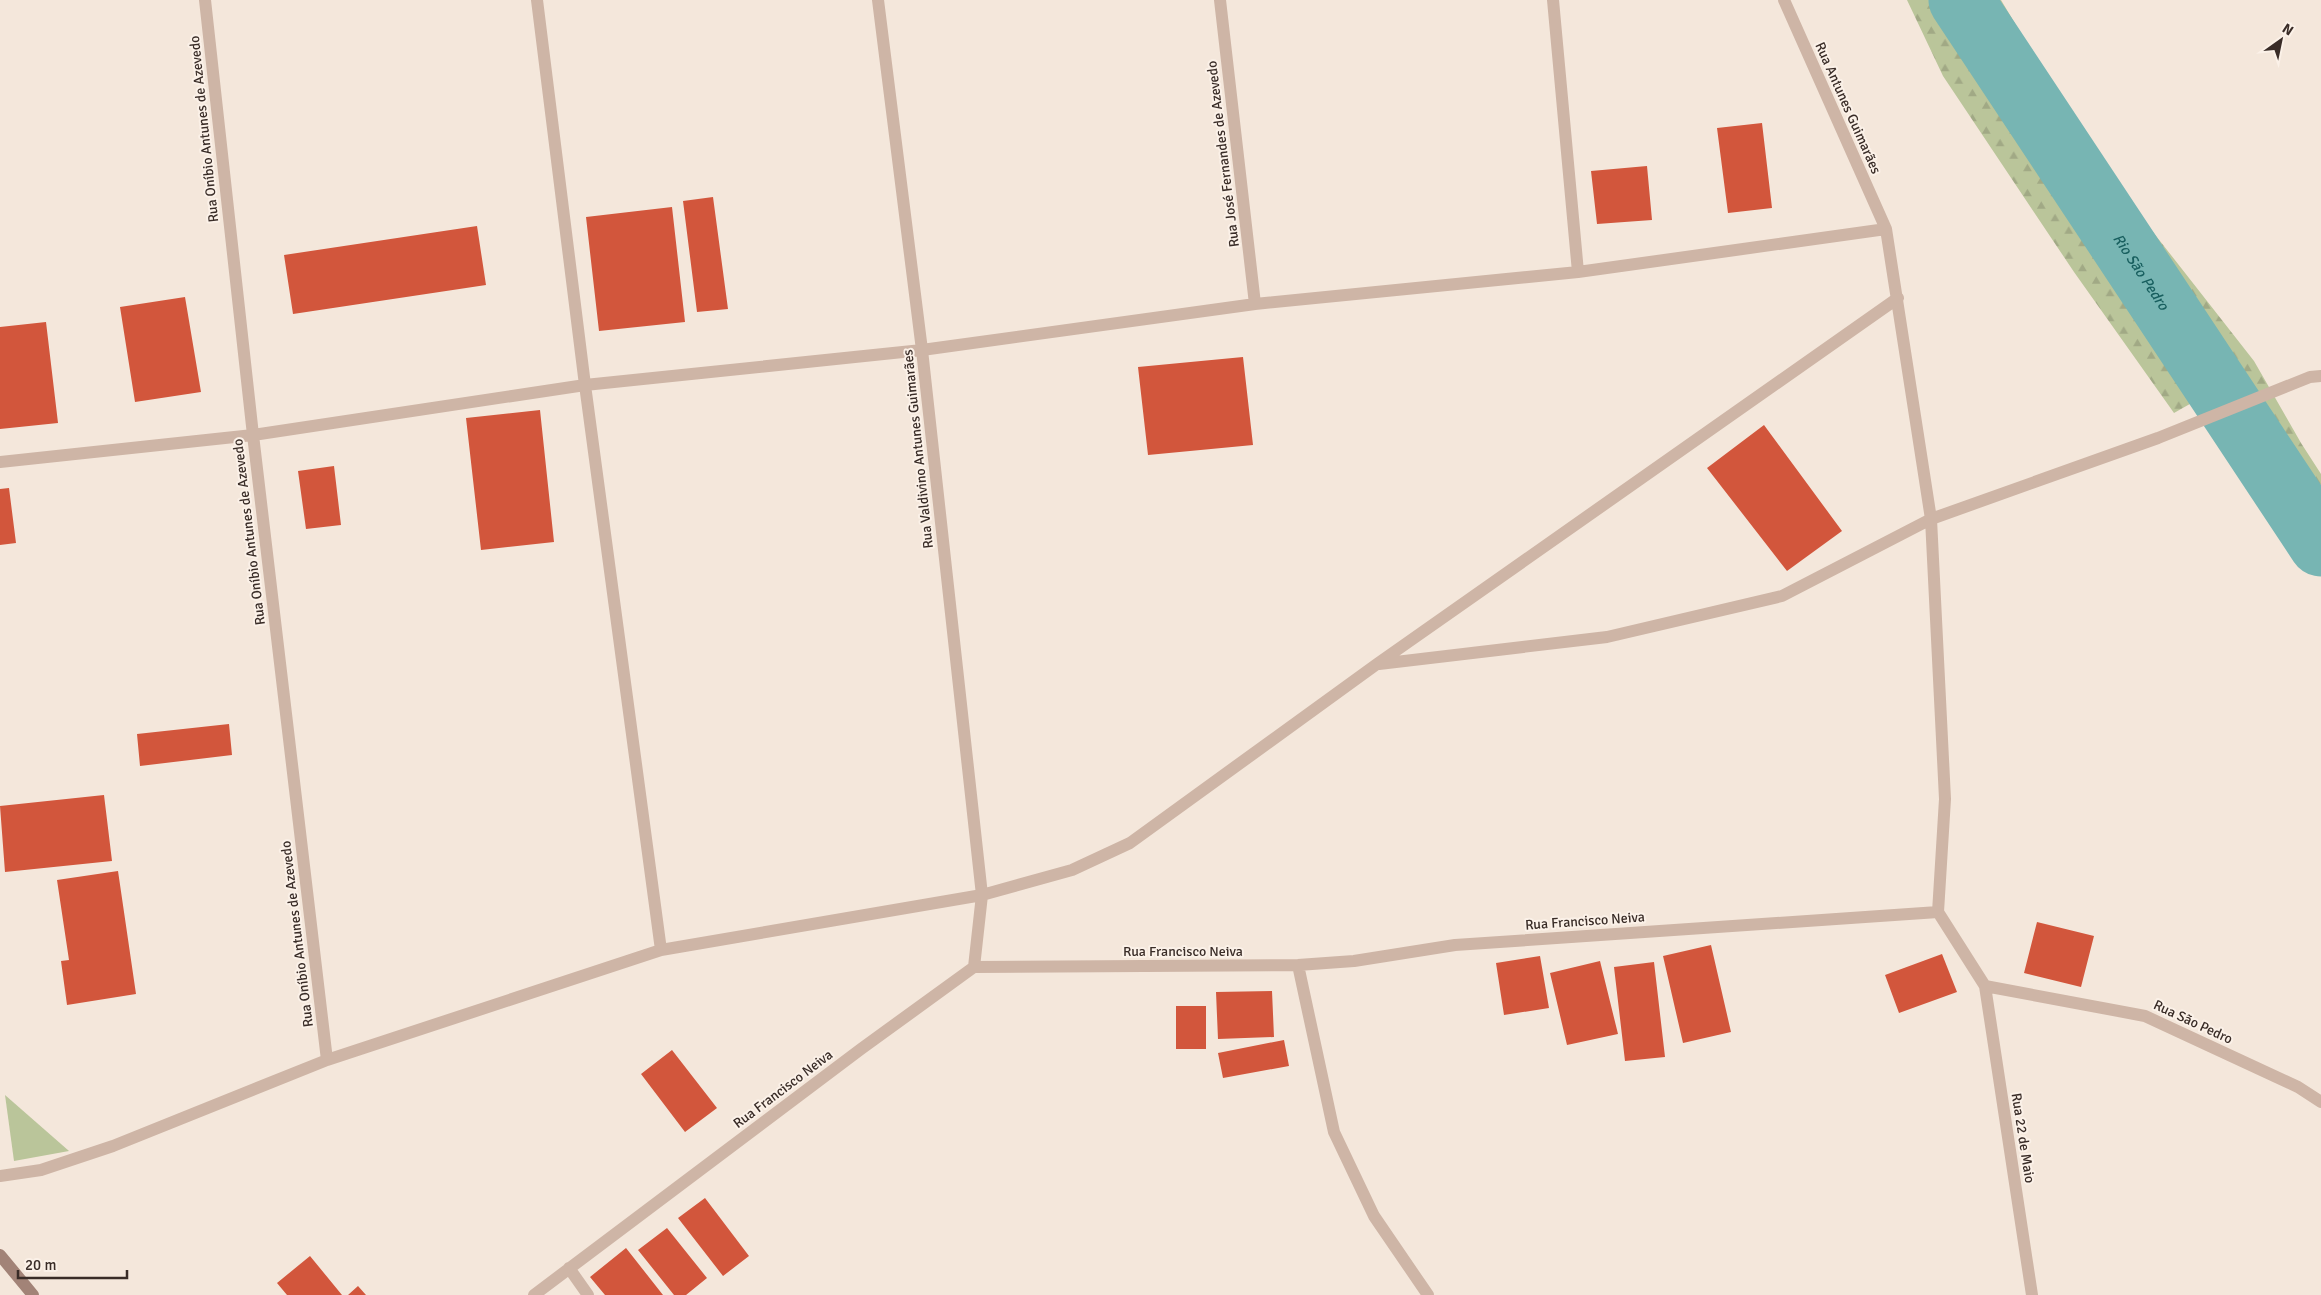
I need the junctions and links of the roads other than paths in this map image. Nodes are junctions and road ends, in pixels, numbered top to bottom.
1 (205, 0) edge
2 (537, 0) edge
3 (878, 0) edge
4 (1220, 0) edge
5 (1553, 0) edge
6 (1784, 0) edge
7 (1886, 229) junction
8 (1578, 272) junction
9 (1898, 298) junction
10 (1255, 304) junction
11 (922, 350) junction
12 (2316, 376) edge
13 (585, 385) junction
14 (253, 435) junction
15 (0, 462) edge
16 (1931, 519) junction
17 (1377, 664) junction
18 (982, 895) junction
19 (1938, 912) junction
20 (661, 950) junction
21 (1298, 965) junction
22 (974, 967) junction
23 (1985, 986) junction
24 (327, 1060) junction
25 (2321, 1102) edge
26 (0, 1176) edge
27 (0, 1255) edge
28 (569, 1268) junction
29 (33, 1295) edge
30 (534, 1295) edge
31 (588, 1295) edge
32 (1428, 1295) edge
33 (2032, 1295) edge

1 - 14 street, Rua Oníbio Antunes de Azevedo
2 - 13 street
3 - 11 street, Rua Valdivino Antunes Guimarães
4 - 10 street, Rua José Fernandes de Azevedo
5 - 8 street
6 - 7 street, Rua Antunes Guimarães
7 - 8 street
7 - 9 street, Rua Antunes Guimarães
8 - 10 street
9 - 16 street, Rua Antunes Guimarães
9 - 17 street
10 - 11 street
11 - 13 street
11 - 18 street, Rua Valdivino Antunes Guimarães
12 - 16 street
13 - 14 street
13 - 20 street
14 - 15 street
14 - 24 street, Rua Oníbio Antunes de Azevedo
16 - 17 street
16 - 19 street, Rua Antunes Guimarães
17 - 18 street
18 - 20 street
18 - 22 street, Rua Valdivino Antunes Guimarães
19 - 21 street, Rua Francisco Neiva
19 - 23 street
20 - 24 street
21 - 22 street, Rua Francisco Neiva
21 - 32 street
22 - 28 street, Rua Francisco Neiva
23 - 25 street, Rua São Pedro
23 - 33 street, Rua 22 de Maio
24 - 26 street
27 - 29 street
28 - 30 street, Rua Francisco Neiva
28 - 31 street

